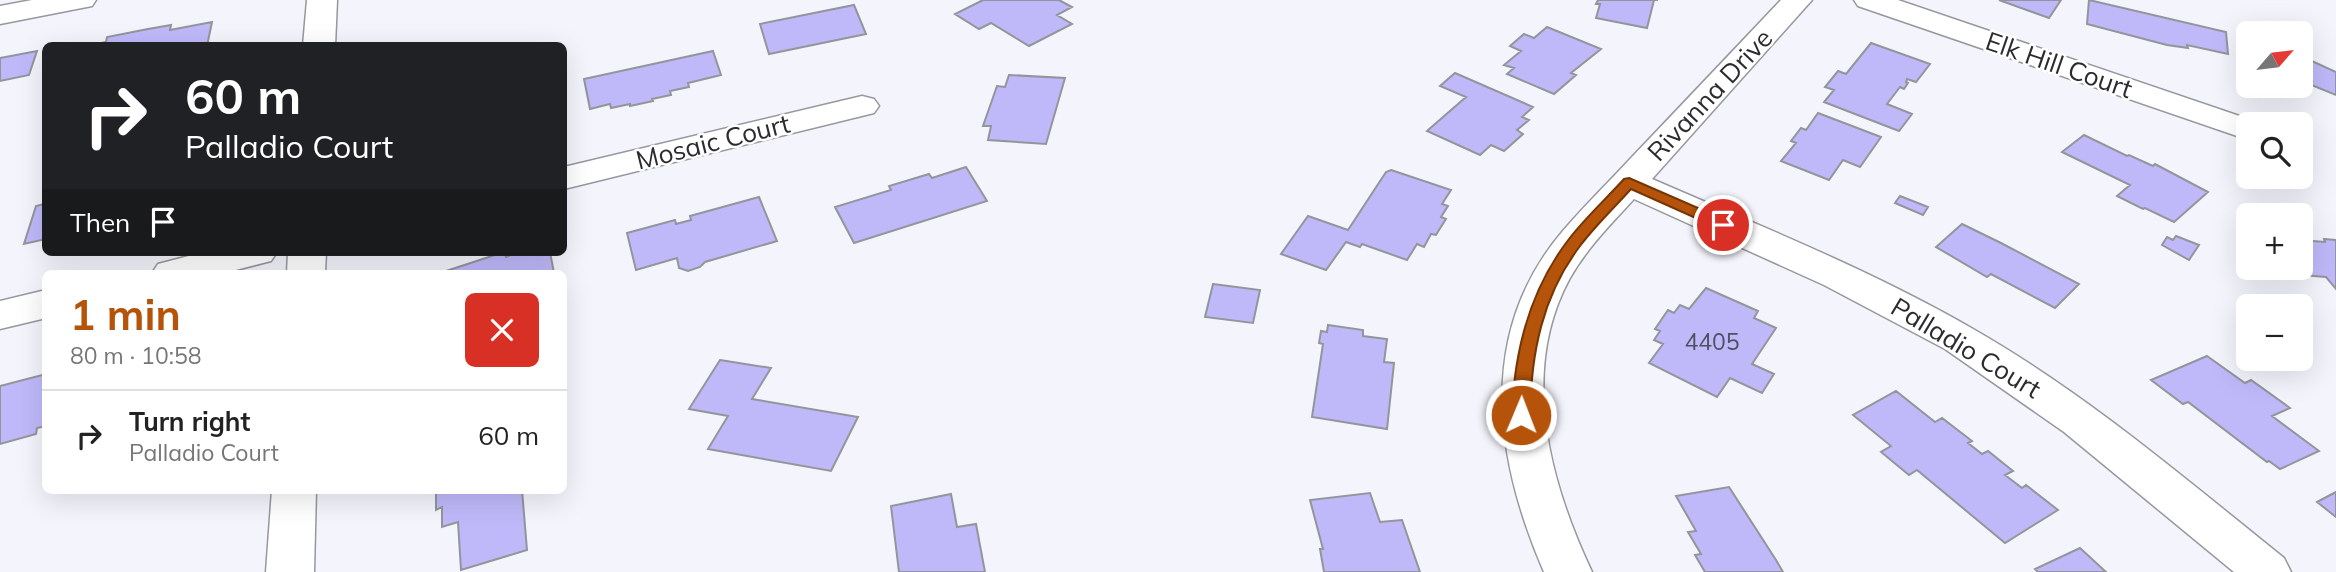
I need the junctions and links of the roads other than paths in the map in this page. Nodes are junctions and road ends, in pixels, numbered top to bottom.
1 (81, 0) edge
2 (322, 0) edge
3 (1797, 0) edge
4 (1869, 0) edge
5 (0, 15) edge
6 (319, 42) edge
7 (862, 106) dead end
8 (2236, 125) edge
9 (567, 177) edge
10 (1629, 183) junction
11 (241, 256) edge
12 (183, 270) edge
13 (42, 305) edge
14 (0, 315) edge
15 (294, 494) edge
16 (290, 572) edge
17 (1568, 572) edge
18 (2267, 572) edge

1 - 5 street
2 - 6 street
3 - 10 street, Rivanna Drive
4 - 8 street, Elk Hill Court
7 - 9 street, Mosaic Court
10 - 17 street, Rivanna Drive
10 - 18 street, Palladio Court
11 - 12 street
13 - 14 street
15 - 16 street

